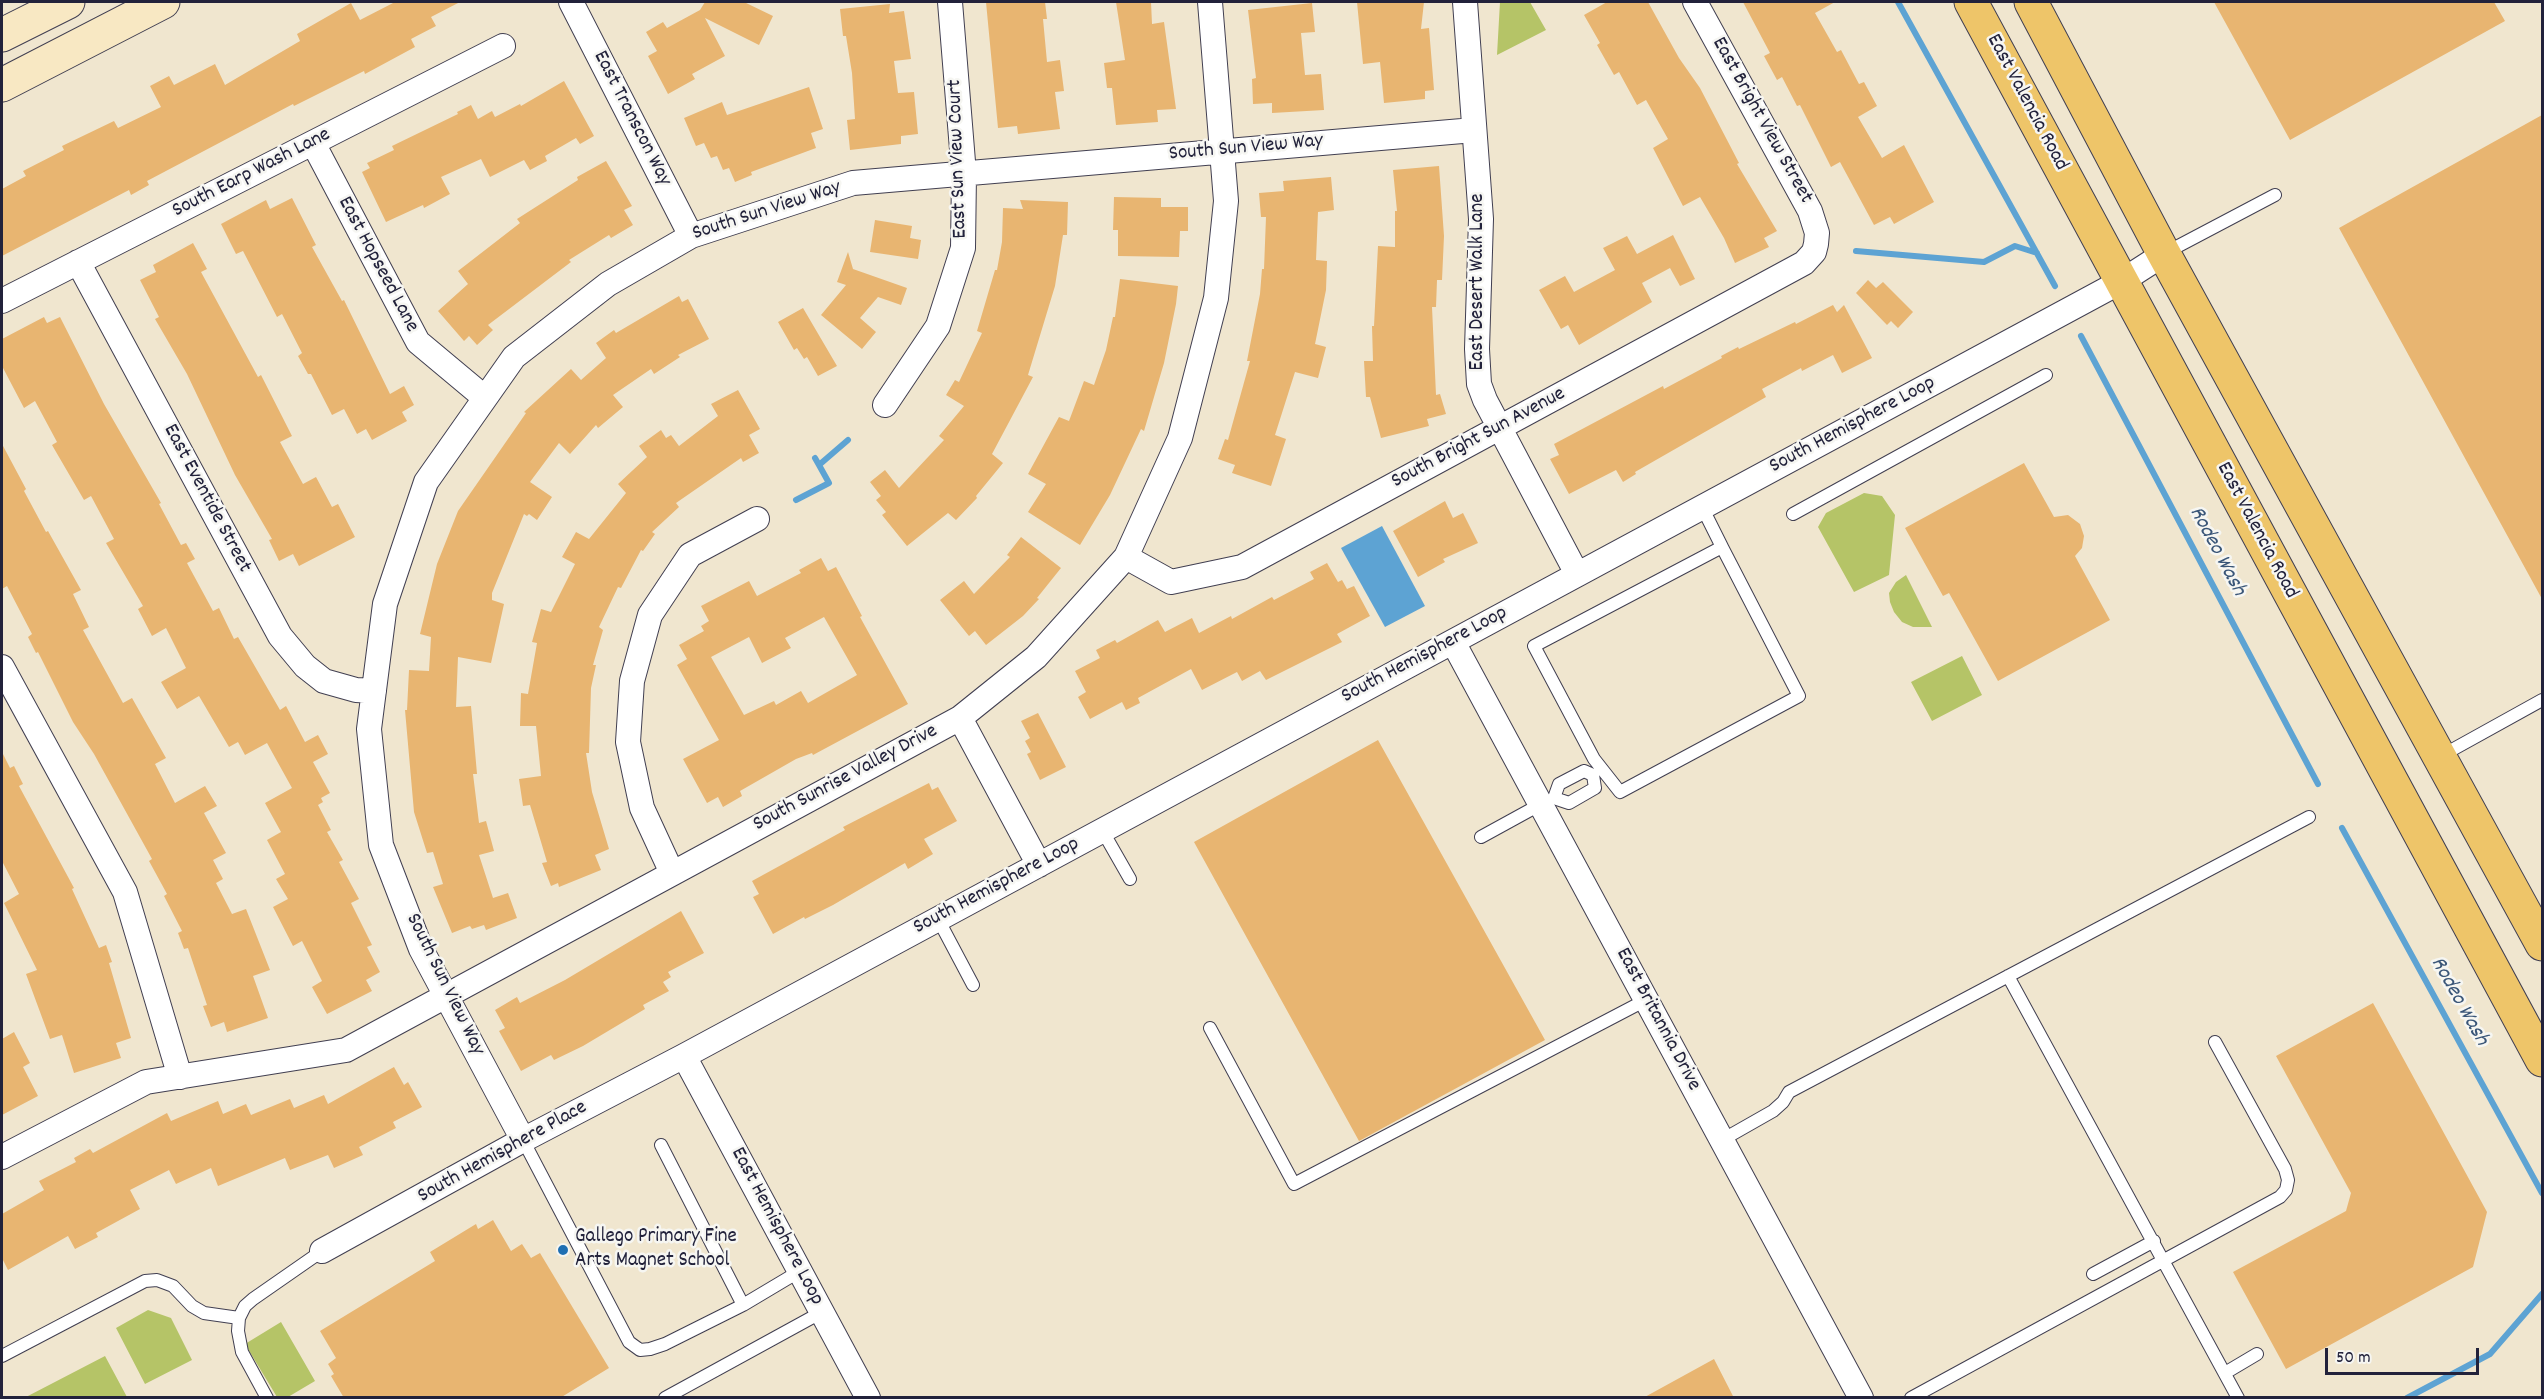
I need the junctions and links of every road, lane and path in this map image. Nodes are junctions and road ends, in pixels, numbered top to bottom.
1 (68, 2) edge
2 (163, 2) edge
3 (571, 2) edge
4 (950, 2) edge
5 (1210, 2) edge
6 (1465, 2) edge
7 (1695, 2) edge
8 (1971, 2) edge
9 (2031, 2) edge
10 (2, 35) edge
11 (503, 46) dead end
12 (2, 85) edge
13 (1474, 130) junction
14 (313, 143) junction
15 (1222, 151) junction
16 (964, 174) junction
17 (2275, 195) dead end
18 (691, 236) junction
19 (1823, 244) joint
20 (2164, 254) junction
21 (78, 262) junction
22 (2122, 281) junction
23 (2, 301) edge
24 (2046, 375) dead end
25 (485, 398) junction
26 (885, 405) dead end
27 (1500, 428) junction
28 (1702, 507) junction
29 (1793, 514) dead end
30 (757, 519) dead end
31 (1722, 547) junction
32 (1126, 557) junction
33 (1577, 574) junction
34 (1453, 642) junction
35 (2, 667) edge
36 (374, 691) junction
37 (2542, 700) edge
38 (960, 718) junction
39 (2440, 757) junction
40 (1597, 772) junction
41 (1547, 801) junction
42 (2309, 817) dead end
43 (1102, 830) junction
44 (1481, 837) dead end
45 (1039, 865) junction
46 (672, 873) junction
47 (1130, 879) dead end
48 (938, 919) junction
49 (2542, 944) edge
50 (2008, 976) junction
51 (973, 985) dead end
52 (446, 994) junction
53 (1647, 1000) junction
54 (1210, 1028) dead end
55 (2215, 1042) dead end
56 (684, 1056) junction
57 (2542, 1060) edge
58 (180, 1077) junction
59 (523, 1140) junction
60 (1722, 1140) junction
61 (661, 1145) dead end
62 (2, 1157) edge
63 (2154, 1241) junction
64 (322, 1251) joint
65 (2164, 1259) junction
66 (800, 1271) junction
67 (2093, 1274) dead end
68 (743, 1305) junction
69 (822, 1312) junction
70 (239, 1318) junction
71 (2257, 1354) dead end
72 (2, 1356) edge
73 (2225, 1372) junction
74 (267, 1398) edge
75 (664, 1398) edge
76 (868, 1398) edge
77 (1861, 1398) edge
78 (1911, 1398) edge
79 (2238, 1398) edge

1 - 10 main road
2 - 12 main road
3 - 18 street, East Transcon Way
4 - 16 street, East Sun View Court
5 - 15 street, South Sunrise Valley Drive
6 - 13 street, East Desert Walk Lane
7 - 19 street, East Bright View Street
8 - 22 main road, East Valencia Road
9 - 20 main road
11 - 14 street, South Earp Wash Lane
13 - 15 street, South Sun View Way
13 - 27 street, East Desert Walk Lane
14 - 21 street, South Earp Wash Lane
14 - 25 street, East Hopseed Lane
15 - 16 street, South Sun View Way
15 - 32 street, South Sunrise Valley Drive
16 - 18 street, South Sun View Way
16 - 26 street, East Sun View Court
17 - 20 lane
18 - 25 street, South Sun View Way
19 - 27 street, South Bright Sun Avenue
20 - 22 street, South Hemisphere Loop
20 - 39 main road
21 - 23 street, South Earp Wash Lane
21 - 36 street, East Eventide Street
22 - 28 street, South Hemisphere Loop
22 - 57 main road, East Valencia Road
24 - 29 lane
25 - 36 street, South Sun View Way
27 - 32 street, South Bright Sun Avenue
27 - 33 street, East Desert Walk Lane
28 - 31 lane
28 - 33 street, South Hemisphere Loop
30 - 46 street
31 - 40 lane
31 - 40 lane
32 - 38 street, South Sunrise Valley Drive
33 - 34 street, South Hemisphere Loop
34 - 41 street, East Britannia Drive
34 - 43 street, South Hemisphere Loop
35 - 58 street
36 - 52 street, South Sun View Way
37 - 39 lane
38 - 45 street
38 - 46 street, South Sunrise Valley Drive
39 - 49 main road
40 - 41 lane
40 - 41 lane
41 - 44 lane
41 - 53 street, East Britannia Drive
42 - 50 lane
43 - 45 street, South Hemisphere Loop
43 - 47 lane
45 - 48 street, South Hemisphere Loop
46 - 52 street, South Sunrise Valley Drive
48 - 51 lane
48 - 56 street, South Hemisphere Loop
50 - 60 lane
50 - 63 lane
52 - 58 street, South Sunrise Valley Drive
52 - 59 street, South Sun View Way
53 - 54 lane
53 - 60 street, East Britannia Drive
55 - 65 lane
56 - 59 street, South Hemisphere Place
56 - 66 street, East Hemisphere Loop
58 - 62 street, South Sunrise Valley Drive
59 - 64 street, South Hemisphere Place
59 - 68 lane
60 - 77 street, East Britannia Drive
61 - 68 lane
63 - 65 lane
63 - 67 lane
64 - 70 lane
65 - 73 lane
65 - 78 lane
66 - 68 lane
66 - 69 street, East Hemisphere Loop
69 - 75 lane
69 - 76 street, East Hemisphere Loop
70 - 72 lane
70 - 74 lane
71 - 73 lane
73 - 79 lane

